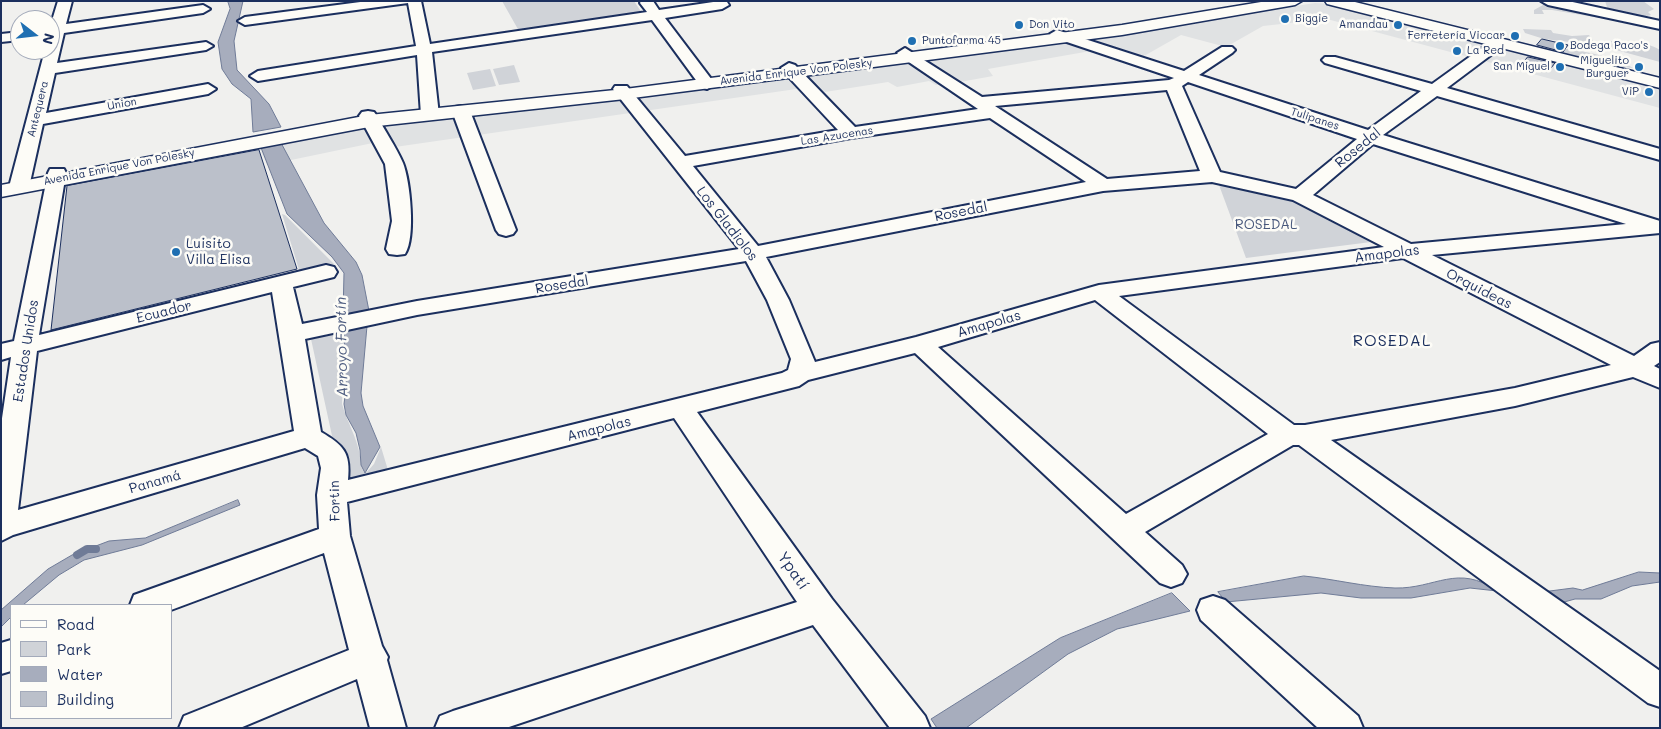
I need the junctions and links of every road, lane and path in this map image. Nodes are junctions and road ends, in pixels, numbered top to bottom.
1 (65, 1) edge
2 (402, 1) edge
3 (414, 1) edge
4 (646, 1) edge
5 (1265, 1) edge
6 (1295, 1) edge
7 (1332, 1) edge
8 (1548, 1) edge
9 (722, 5) dead end
10 (203, 9) dead end
11 (60, 15) edge
12 (656, 15) junction
13 (246, 21) dead end
14 (1660, 25) edge
15 (60, 30) edge
16 (1060, 36) junction
17 (1498, 43) junction
18 (206, 46) dead end
19 (424, 49) junction
20 (1227, 50) dead end
21 (908, 55) junction
22 (49, 60) edge
23 (1330, 60) dead end
24 (48, 69) junction
25 (791, 70) junction
26 (258, 76) dead end
27 (705, 81) junction
28 (1180, 81) junction
29 (1660, 82) edge
30 (208, 89) dead end
31 (1436, 90) junction
32 (623, 91) junction
33 (979, 102) junction
34 (461, 111) junction
35 (430, 112) junction
36 (994, 112) junction
37 (368, 119) junction
38 (35, 120) junction
39 (851, 133) junction
40 (1370, 137) junction
41 (1660, 155) edge
42 (680, 163) junction
43 (57, 176) junction
44 (1212, 176) junction
45 (10, 185) edge
46 (1103, 185) junction
47 (1300, 196) junction
48 (1660, 227) edge
49 (506, 230) dead end
50 (397, 248) dead end
51 (1404, 251) junction
52 (753, 253) junction
53 (326, 272) dead end
54 (281, 283) junction
55 (1098, 292) junction
56 (292, 334) junction
57 (920, 344) junction
58 (25, 347) junction
59 (1660, 350) edge
60 (1, 352) edge
61 (1634, 368) junction
62 (800, 374) junction
63 (1660, 380) edge
64 (681, 409) junction
65 (1296, 435) junction
66 (308, 437) junction
67 (332, 495) junction
68 (1, 528) edge
69 (1122, 531) junction
70 (336, 536) junction
71 (1171, 574) dead end
72 (149, 604) edge
73 (820, 609) junction
74 (1213, 610) dead end
75 (371, 657) junction
76 (1660, 691) edge
77 (197, 728) edge
78 (388, 728) edge
79 (453, 728) edge
80 (912, 728) edge
81 (1345, 728) edge

1 - 11 street, Antequera
2 - 13 street
3 - 19 street
4 - 12 street
5 - 16 main road, Avenida Enrique Von Polesky
6 - 16 main road, Avenida Enrique Von Polesky
7 - 17 main road
8 - 14 street
9 - 12 street
10 - 15 street
12 - 19 street
12 - 27 street
16 - 21 main road, Avenida Enrique Von Polesky
16 - 28 street, Tulipanes
17 - 29 main road
17 - 31 street, Rosedal
18 - 24 street
19 - 26 street
19 - 35 street
20 - 28 street
21 - 25 main road, Avenida Enrique Von Polesky
21 - 33 street
22 - 24 street, Antequera
23 - 31 street
24 - 38 street, Antequera
25 - 27 main road, Avenida Enrique Von Polesky
25 - 39 street
27 - 32 main road, Avenida Enrique Von Polesky
28 - 33 street
28 - 40 street, Tulipanes
28 - 44 street
30 - 38 street, Union
31 - 40 street, Rosedal
31 - 41 street
32 - 34 main road, Avenida Enrique Von Polesky
32 - 35 main road, Avenida Enrique Von Polesky
32 - 42 street, Los Gladiolos
33 - 36 street
34 - 35 main road, Avenida Enrique Von Polesky
34 - 49 street
35 - 37 main road, Avenida Enrique Von Polesky
36 - 39 street, Las Azucenas
36 - 46 street
37 - 43 main road, Avenida Enrique Von Polesky
37 - 50 street
38 - 45 street, Antequera
39 - 42 street, Las Azucenas
40 - 47 street, Rosedal
40 - 48 street, Tulipanes
42 - 52 street, Los Gladiolos
43 - 45 main road, Avenida Enrique Von Polesky
43 - 58 street, Estados Unidos
44 - 46 street, Rosedal
44 - 47 street, Rosedal
46 - 52 street, Rosedal
47 - 51 street, Orquideas
48 - 51 street, Amapolas
51 - 55 street, Amapolas
51 - 61 street, Orquideas
52 - 56 street, Rosedal
52 - 62 street, Los Gladiolos
53 - 54 street, Ecuador
54 - 56 street
54 - 58 street, Ecuador
55 - 57 street, Amapolas
55 - 65 street
56 - 66 street
57 - 62 street, Amapolas
57 - 69 street
58 - 60 street, Ecuador
58 - 68 street, Estados Unidos
59 - 61 street
61 - 63 street, Orquideas
61 - 65 street
62 - 64 street, Amapolas
64 - 67 street, Amapolas
64 - 73 street, Ypatí
65 - 69 street
65 - 76 street
66 - 67 street, Fortin
66 - 68 street, Panamá
67 - 70 street, Fortin
69 - 71 street
70 - 72 street
70 - 75 street, Fortin
73 - 79 street
73 - 80 street, Ypatí
74 - 81 street
75 - 77 street
75 - 78 street, Fortin

